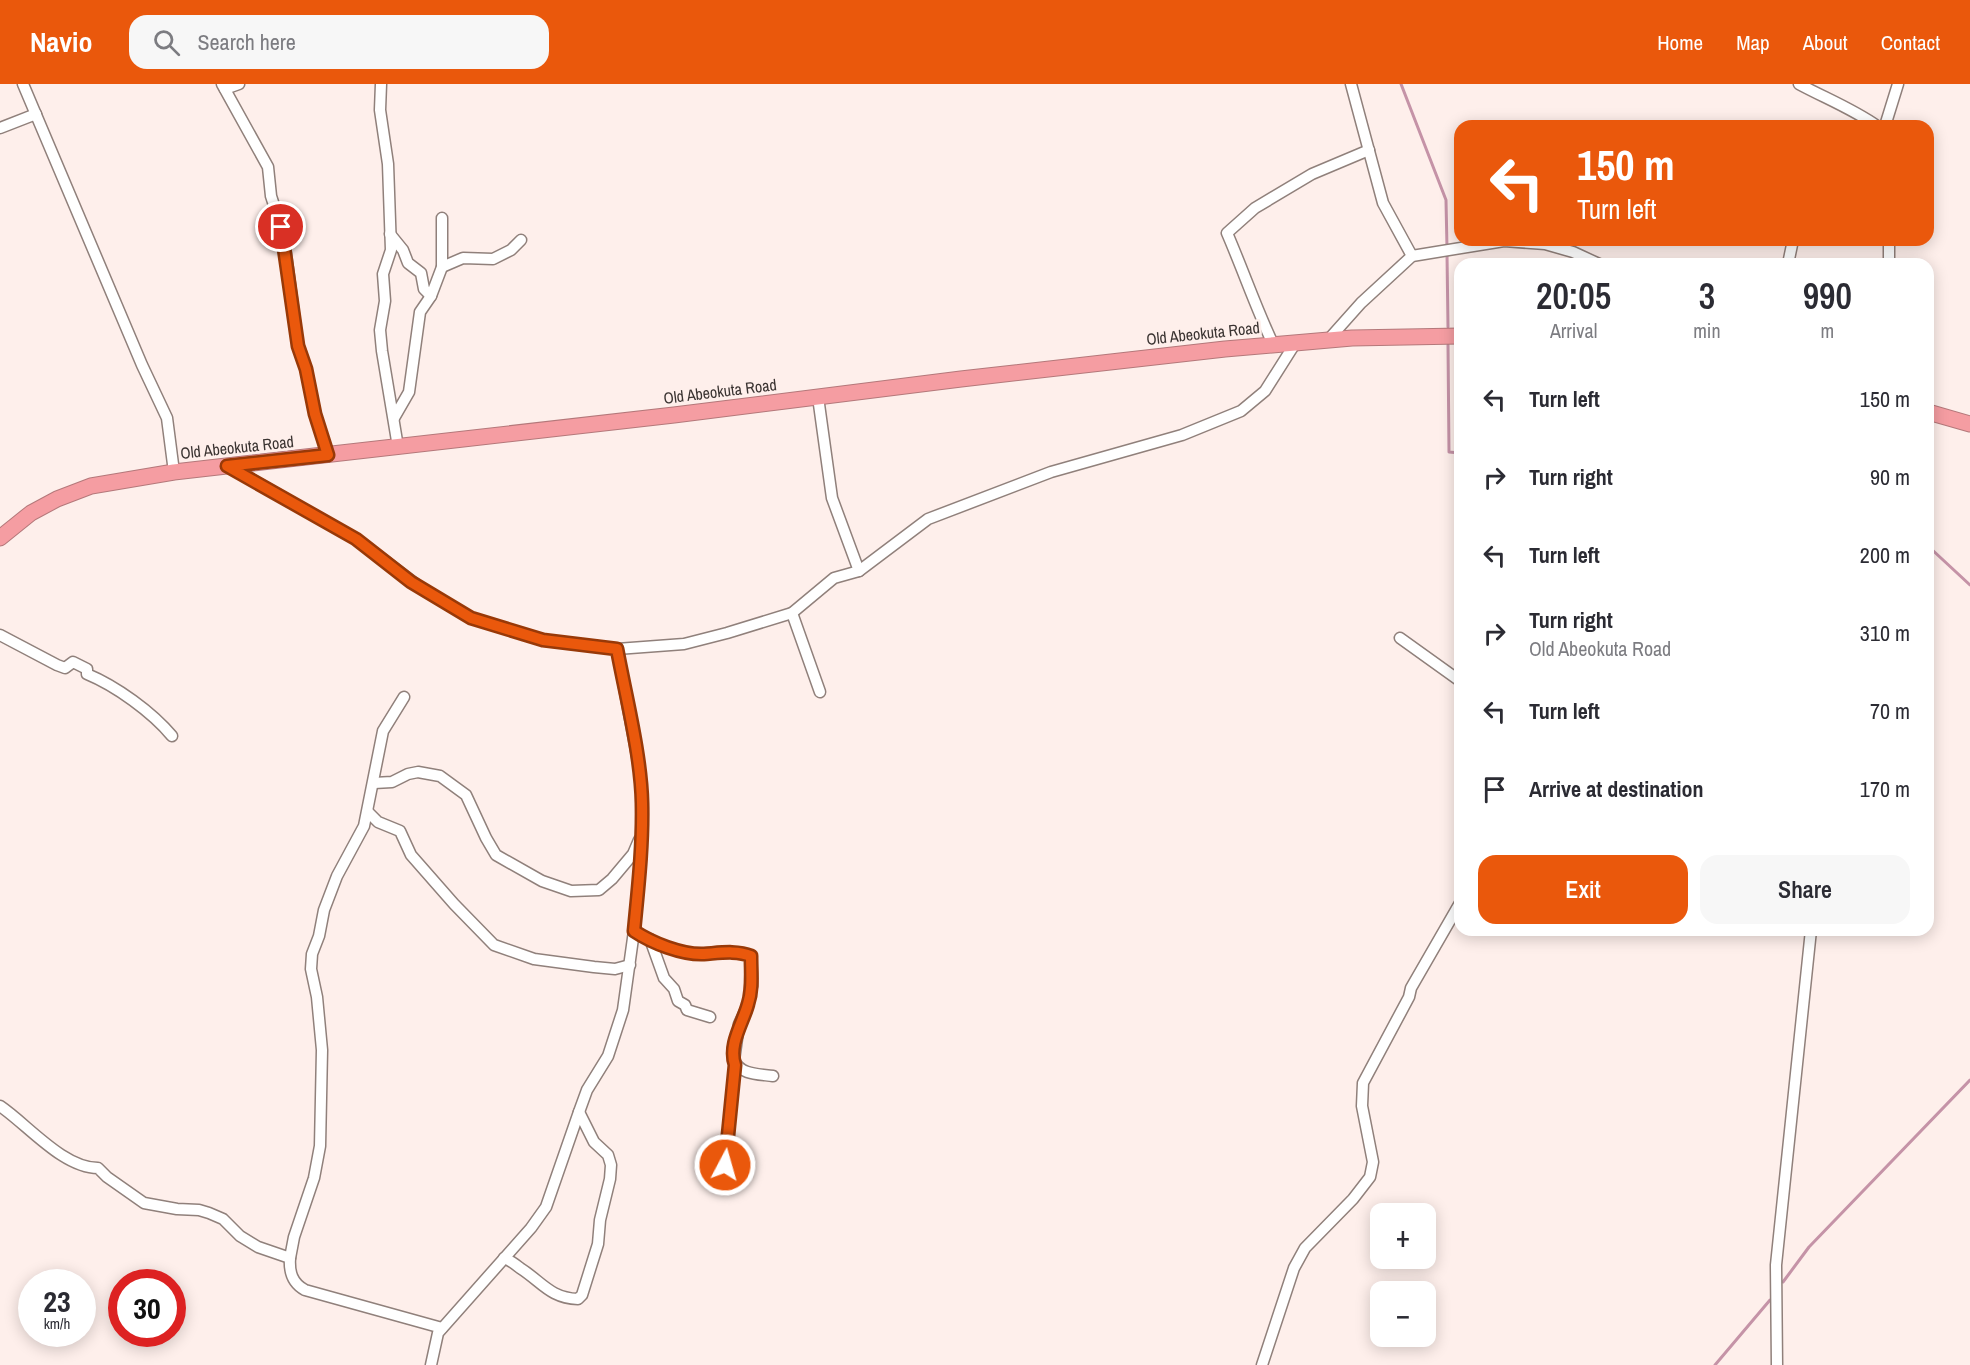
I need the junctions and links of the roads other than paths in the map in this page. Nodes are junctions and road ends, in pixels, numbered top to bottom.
1 (23, 84) edge
2 (239, 84) edge
3 (381, 84) edge
4 (1351, 84) edge
5 (1799, 84) edge
6 (1898, 84) edge
7 (223, 87) edge
8 (36, 114) junction
9 (1868, 120) edge
10 (1887, 120) edge
11 (0, 128) edge
12 (1369, 150) junction
13 (442, 219) dead end
14 (390, 234) junction
15 (521, 240) dead end
16 (1473, 246) edge
17 (1552, 246) edge
18 (1412, 256) junction
19 (1586, 258) edge
20 (442, 267) junction
21 (431, 296) junction
22 (1454, 336) edge
23 (1328, 340) junction
24 (1296, 342) junction
25 (1273, 344) junction
26 (818, 397) junction
27 (1934, 413) edge
28 (394, 418) junction
29 (1970, 421) edge
30 (398, 447) junction
31 (328, 455) junction
32 (227, 466) junction
33 (174, 472) junction
34 (0, 538) edge
35 (859, 571) junction
36 (792, 613) junction
37 (0, 635) edge
38 (1400, 638) dead end
39 (617, 649) junction
40 (1454, 677) edge
41 (820, 692) dead end
42 (404, 697) dead end
43 (172, 736) dead end
44 (374, 783) junction
45 (368, 812) junction
46 (641, 834) junction
47 (1454, 913) edge
48 (634, 931) junction
49 (1810, 936) edge
50 (650, 939) junction
51 (630, 966) junction
52 (710, 1017) dead end
53 (735, 1065) junction
54 (773, 1076) dead end
55 (0, 1106) edge
56 (579, 1112) junction
57 (725, 1165) dead end
58 (290, 1258) junction
59 (504, 1258) junction
60 (442, 1328) junction
61 (431, 1365) edge
62 (1262, 1365) edge
63 (1777, 1365) edge

1 - 8 street
2 - 7 street
3 - 14 street
4 - 12 street
5 - 9 street
6 - 10 street
7 - 31 street
8 - 11 street
8 - 33 street
12 - 18 street
12 - 25 street
13 - 20 street
14 - 21 street
14 - 28 street
15 - 20 street
16 - 18 street
17 - 19 street
18 - 23 street
20 - 21 street
21 - 28 street
22 - 23 highway, Old Abeokuta Road
23 - 24 highway, Old Abeokuta Road
24 - 25 highway, Old Abeokuta Road
24 - 35 street
25 - 26 highway, Old Abeokuta Road
26 - 30 highway, Old Abeokuta Road
26 - 35 street
27 - 29 highway
28 - 30 street
30 - 31 highway, Old Abeokuta Road
31 - 32 highway, Old Abeokuta Road
32 - 33 highway, Old Abeokuta Road
32 - 39 street
33 - 34 highway, Old Abeokuta Road
35 - 36 street
36 - 39 street
36 - 41 street
37 - 43 street
38 - 40 street
39 - 46 street
42 - 44 street
44 - 45 street
44 - 46 street
45 - 51 street
45 - 58 street
46 - 48 street
47 - 62 street
48 - 50 street
48 - 51 street
49 - 63 street
50 - 52 street
50 - 53 street
51 - 56 street
53 - 54 street
53 - 57 street
55 - 58 street
56 - 59 street
56 - 59 street
58 - 60 street
59 - 60 street
60 - 61 street

